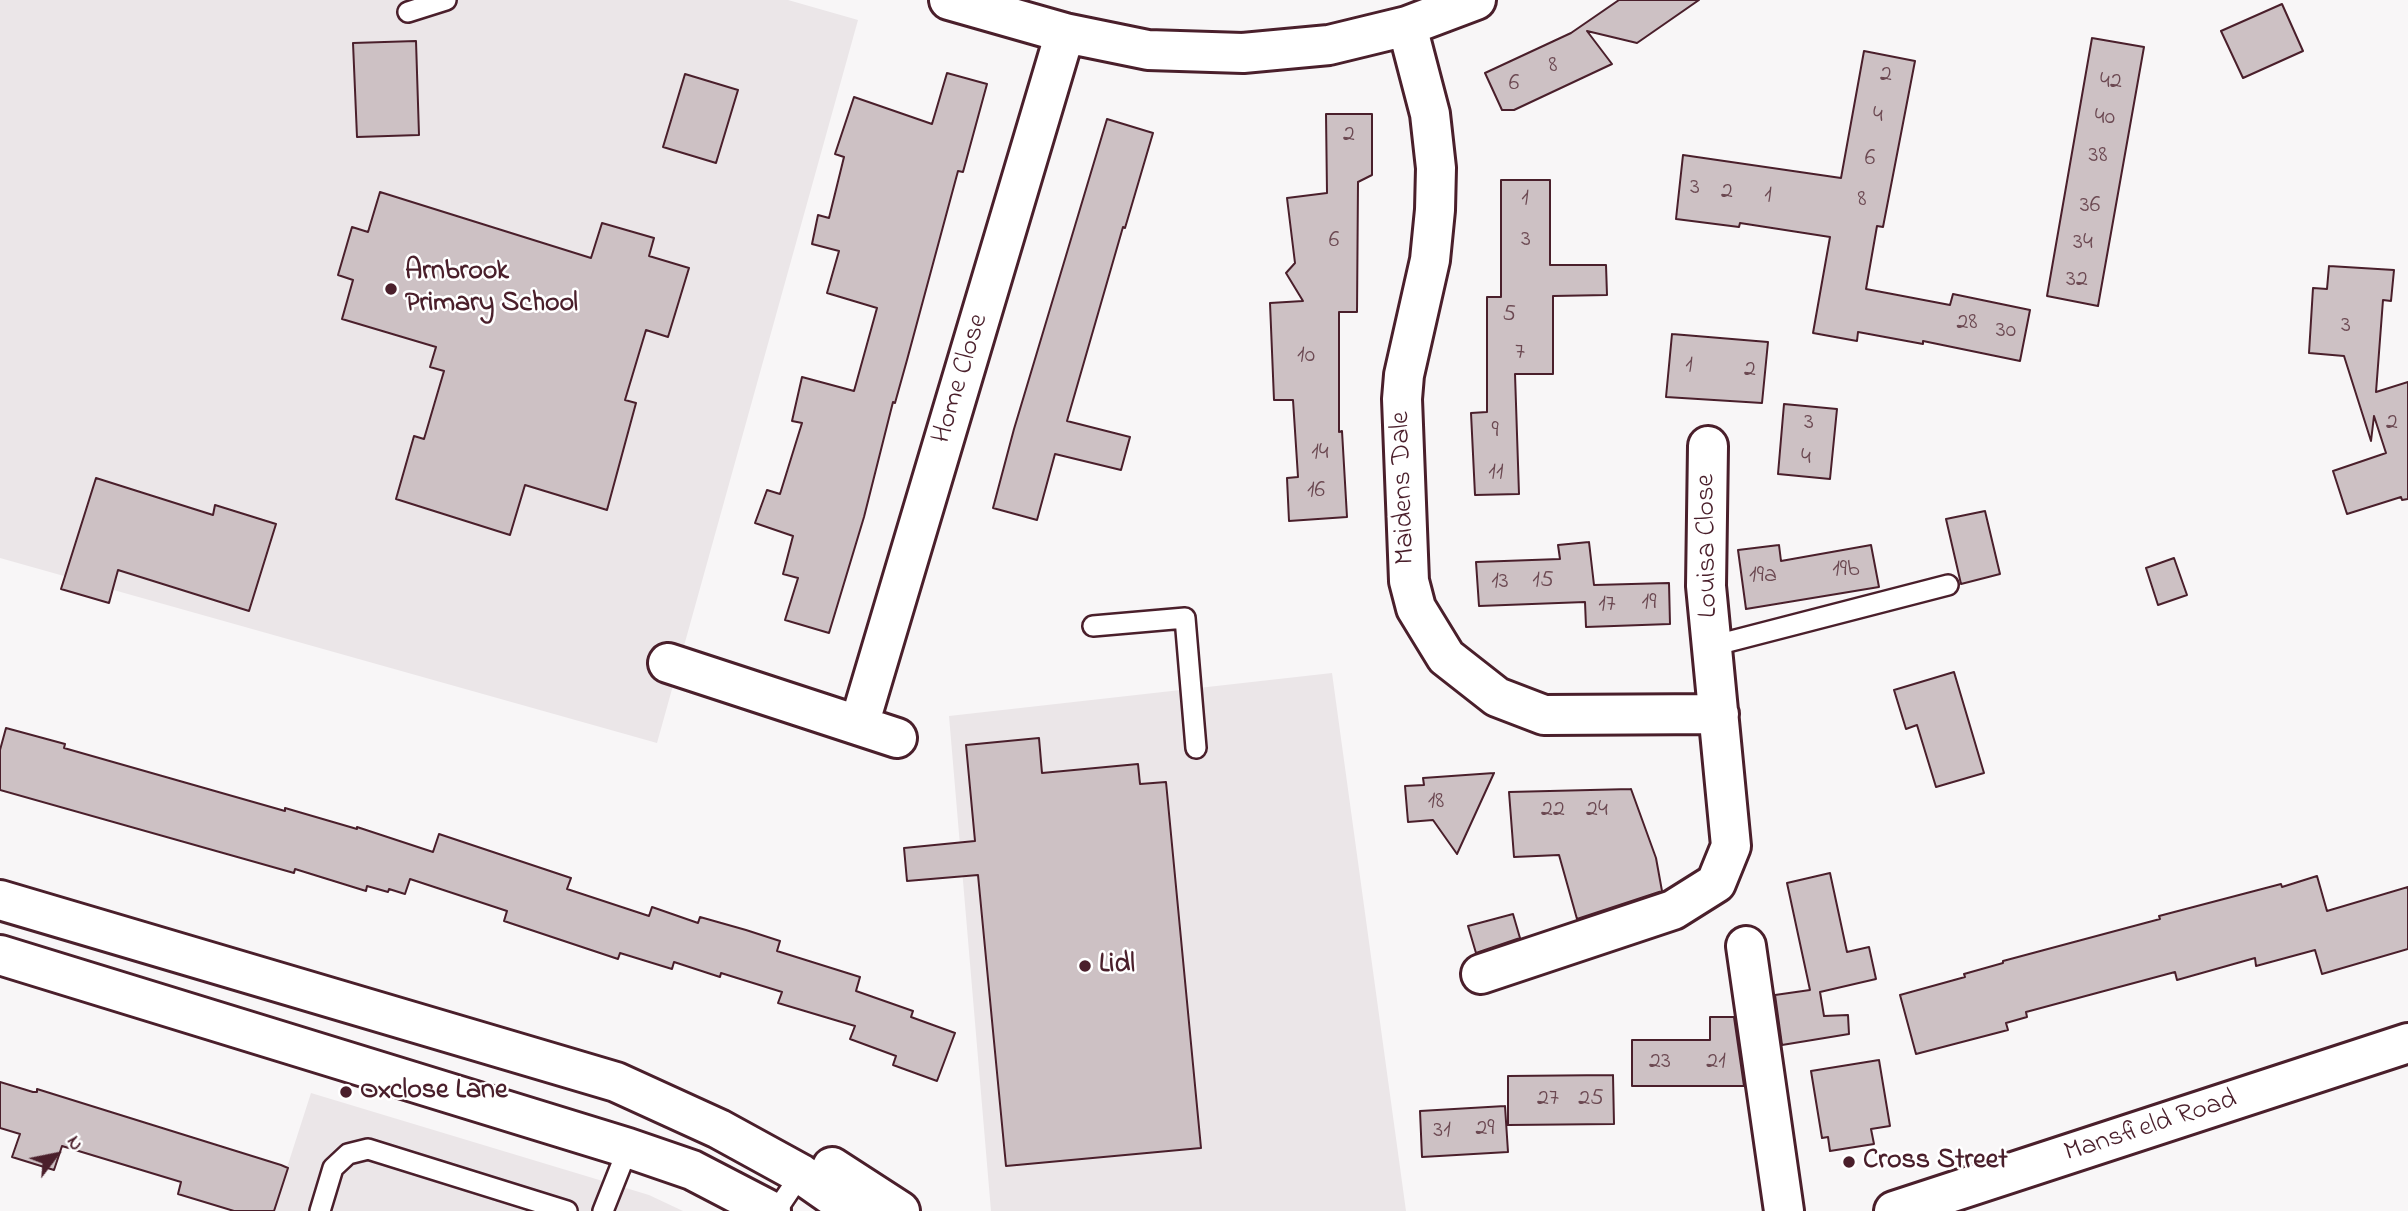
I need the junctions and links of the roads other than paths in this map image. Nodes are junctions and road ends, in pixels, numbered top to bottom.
1 (446, 0) edge
2 (949, 0) edge
3 (1476, 0) edge
4 (408, 12) dead end
5 (1407, 26) junction
6 (1065, 33) junction
7 (1708, 446) dead end
8 (1948, 585) dead end
9 (1093, 625) dead end
10 (1712, 646) junction
11 (668, 663) dead end
12 (1718, 714) junction
13 (859, 725) junction
14 (897, 738) dead end
15 (1196, 748) dead end
16 (0, 900) edge
17 (1746, 946) dead end
18 (0, 955) edge
19 (1481, 974) dead end
20 (2408, 1043) edge
21 (616, 1083) junction
22 (628, 1148) junction
23 (801, 1174) junction
24 (320, 1211) edge
25 (567, 1211) edge
26 (603, 1211) edge
27 (773, 1211) edge
28 (854, 1211) edge
29 (900, 1211) edge
30 (1784, 1211) edge
31 (1894, 1211) edge

1 - 4 lane
2 - 6 main road
3 - 5 main road
5 - 6 main road
5 - 12 main road, Maidens Dale
6 - 13 main road, Home Close
7 - 10 main road, Louisa Close
8 - 10 lane
9 - 15 lane
10 - 12 main road
11 - 13 main road
12 - 19 main road
13 - 14 main road
16 - 21 main road
17 - 30 main road
18 - 22 main road
20 - 31 main road, Mansfield Road
21 - 23 main road
21 - 29 main road
22 - 26 lane
22 - 27 main road
23 - 27 lane
23 - 28 main road
24 - 25 lane

